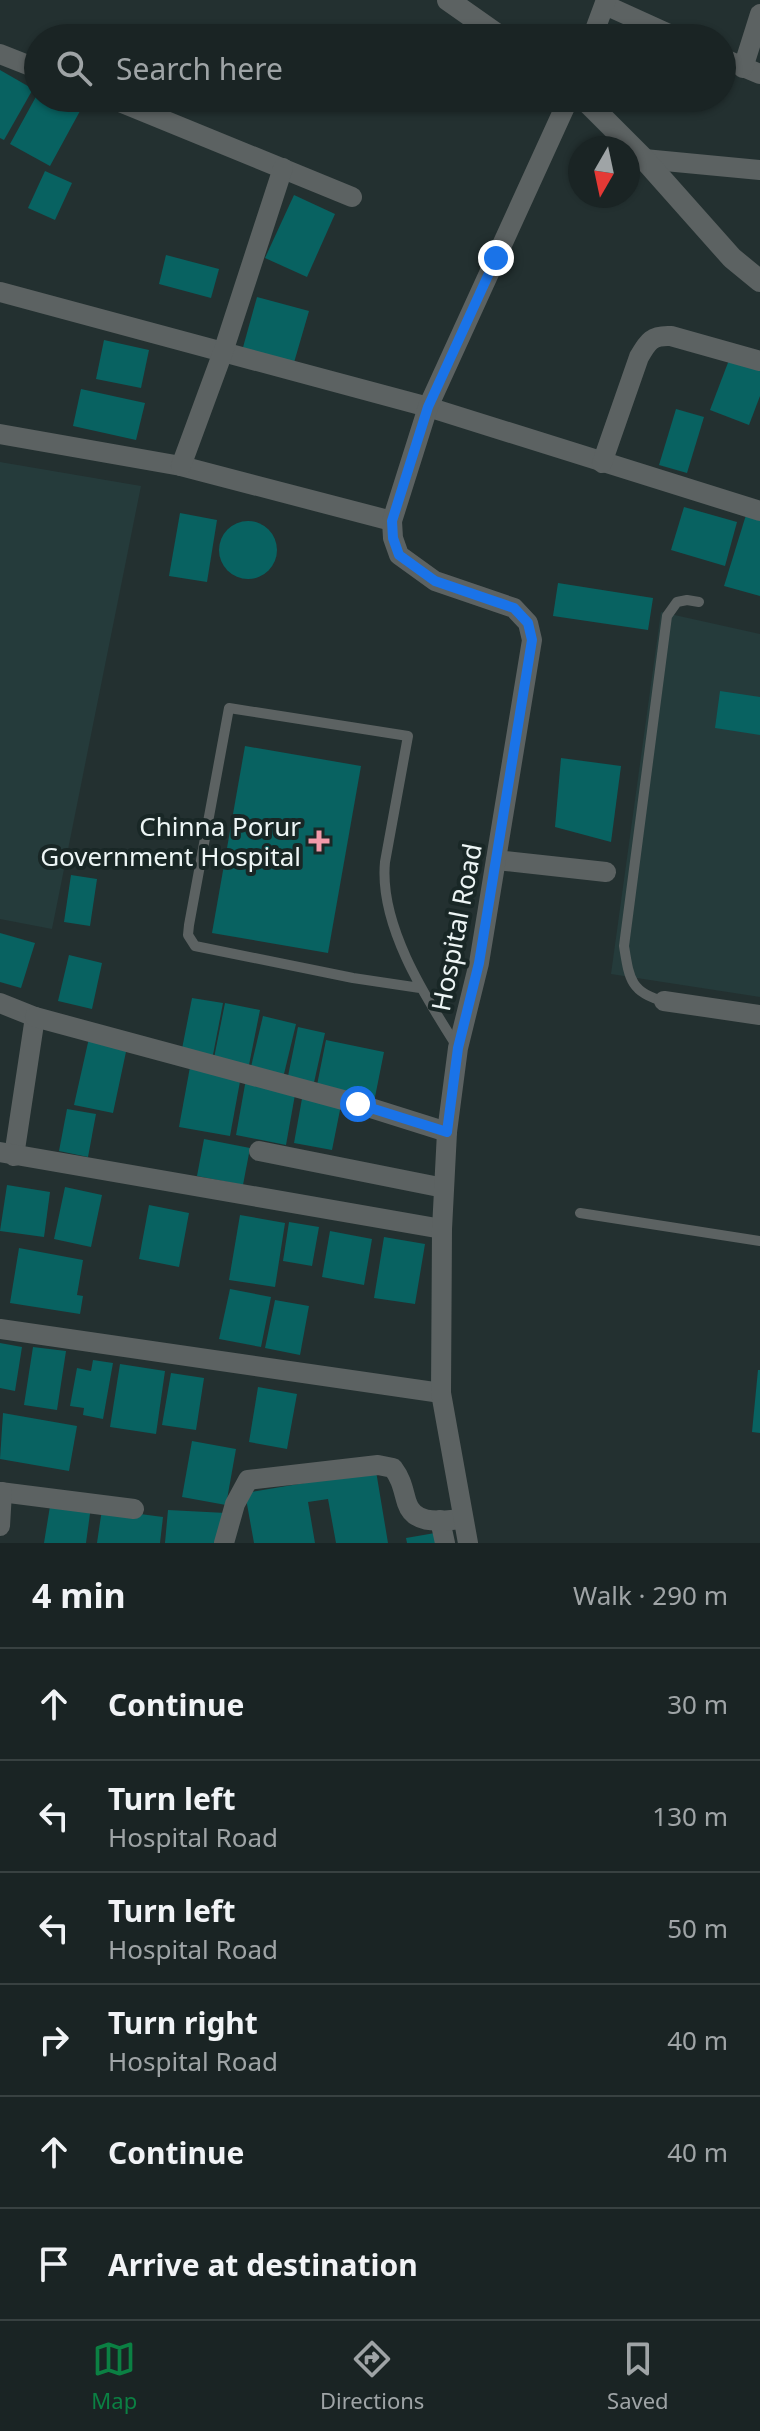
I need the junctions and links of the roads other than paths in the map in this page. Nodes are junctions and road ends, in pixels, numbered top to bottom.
1 (448, 0) edge
2 (606, 2) edge
3 (760, 14) edge
4 (482, 24) edge
5 (597, 24) edge
6 (650, 24) edge
7 (0, 54) edge
8 (24, 63) edge
9 (752, 71) edge
10 (145, 112) edge
11 (563, 112) edge
12 (597, 112) edge
13 (644, 159) junction
14 (283, 168) junction
15 (760, 170) edge
16 (352, 197) dead end
17 (760, 281) edge
18 (0, 292) edge
19 (223, 352) junction
20 (760, 361) edge
21 (428, 407) junction
22 (0, 434) edge
23 (602, 463) junction
24 (181, 466) junction
25 (760, 511) edge
26 (392, 521) junction
27 (699, 602) dead end
28 (496, 860) junction
29 (606, 872) joint
30 (632, 877) junction
31 (420, 988) junction
32 (664, 1001) joint
33 (0, 1003) edge
34 (760, 1015) edge
35 (35, 1017) junction
36 (458, 1048) junction
37 (447, 1132) junction
38 (259, 1151) dead end
39 (7, 1154) edge
40 (444, 1188) junction
41 (580, 1213) dead end
42 (442, 1229) junction
43 (760, 1241) edge
44 (0, 1329) edge
45 (441, 1393) junction
46 (1, 1492) edge
47 (134, 1509) dead end
48 (463, 1519) junction
49 (440, 1520) junction
50 (0, 1526) edge
51 (224, 1543) edge
52 (445, 1543) edge
53 (468, 1543) edge

1 - 4 street
2 - 5 street
2 - 6 street
3 - 9 street
7 - 8 street
10 - 14 street
11 - 21 street
12 - 13 street
13 - 15 street
13 - 17 street
14 - 16 street
14 - 19 street
18 - 19 street
19 - 21 street
19 - 24 street
20 - 23 street
21 - 23 street
21 - 26 street
22 - 24 street
23 - 25 street
24 - 26 street
26 - 28 street, Hospital Road
27 - 30 lane
28 - 29 street
28 - 36 street, Hospital Road
29 - 30 lane
30 - 32 lane
31 - 31 lane
31 - 36 lane
32 - 34 street
33 - 35 street
35 - 37 street
35 - 39 street
36 - 37 street, Hospital Road
37 - 40 street, Hospital Road
38 - 40 street
39 - 42 street
40 - 42 street, Hospital Road
41 - 43 lane
42 - 45 street, Hospital Road
44 - 45 street
45 - 48 street, Hospital Road
46 - 47 street
46 - 50 street
48 - 49 street
48 - 53 street, Hospital Road
49 - 51 street
49 - 52 street

